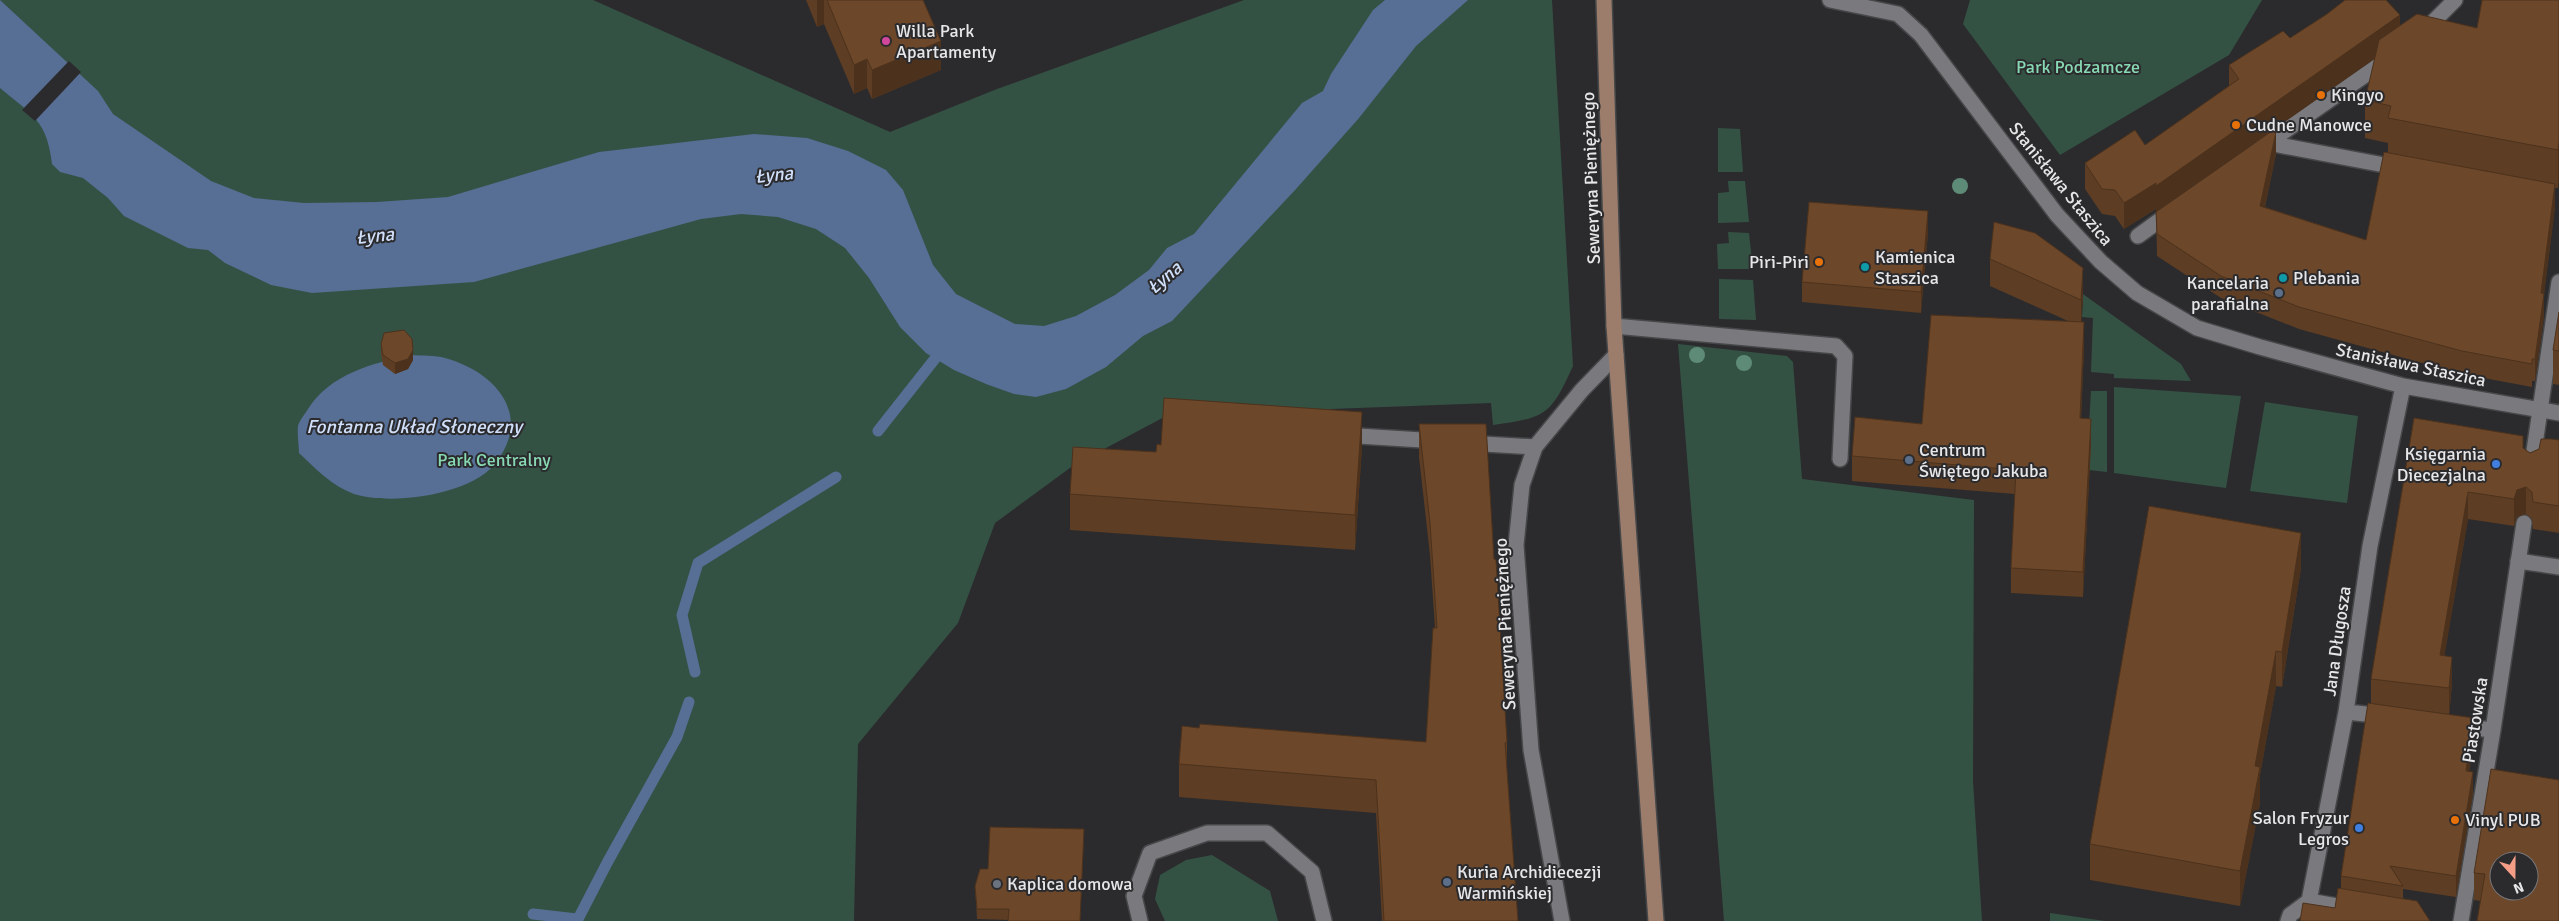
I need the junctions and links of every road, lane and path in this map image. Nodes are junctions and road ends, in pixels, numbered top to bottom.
1 (1604, 0) edge
2 (1830, 0) edge
3 (2455, 0) edge
4 (2410, 38) edge
5 (2397, 53) edge
6 (2268, 143) junction
7 (2244, 160) edge
8 (2414, 170) edge
9 (2187, 201) edge
10 (2138, 236) dead end
11 (2559, 282) edge
12 (1614, 326) junction
13 (1616, 355) junction
14 (2403, 386) junction
15 (2540, 410) junction
16 (2559, 413) edge
17 (1330, 434) edge
18 (1535, 447) junction
19 (1840, 459) dead end
20 (2531, 471) edge
21 (2524, 523) dead end
22 (2518, 561) junction
23 (2559, 567) edge
24 (2346, 712) junction
25 (2404, 719) edge
26 (2441, 724) edge
27 (2493, 730) junction
28 (2309, 901) junction
29 (2373, 912) edge
30 (1140, 921) edge
31 (1324, 921) edge
32 (1562, 921) edge
33 (1656, 921) edge
34 (2288, 921) edge
35 (2461, 921) edge

1 - 12 street, Seweryna Pieniężnego
2 - 14 street, Stanisława Staszica
3 - 4 street
5 - 6 street
6 - 7 street
6 - 8 street
9 - 10 street
11 - 15 street
12 - 13 street, Seweryna Pieniężnego
12 - 19 street
13 - 18 street, Seweryna Pieniężnego
13 - 33 street, Seweryna Pieniężnego
14 - 15 street, Stanisława Staszica
14 - 24 street, Jana Długosza
15 - 16 street, Stanisława Staszica
15 - 20 street
17 - 18 street
18 - 32 street, Seweryna Pieniężnego
21 - 22 street, Piastowska
22 - 23 street
22 - 27 street, Piastowska
24 - 25 street
24 - 28 street, Jana Długosza
26 - 27 street
27 - 35 street, Piastowska
28 - 29 street
28 - 34 street
30 - 31 street

